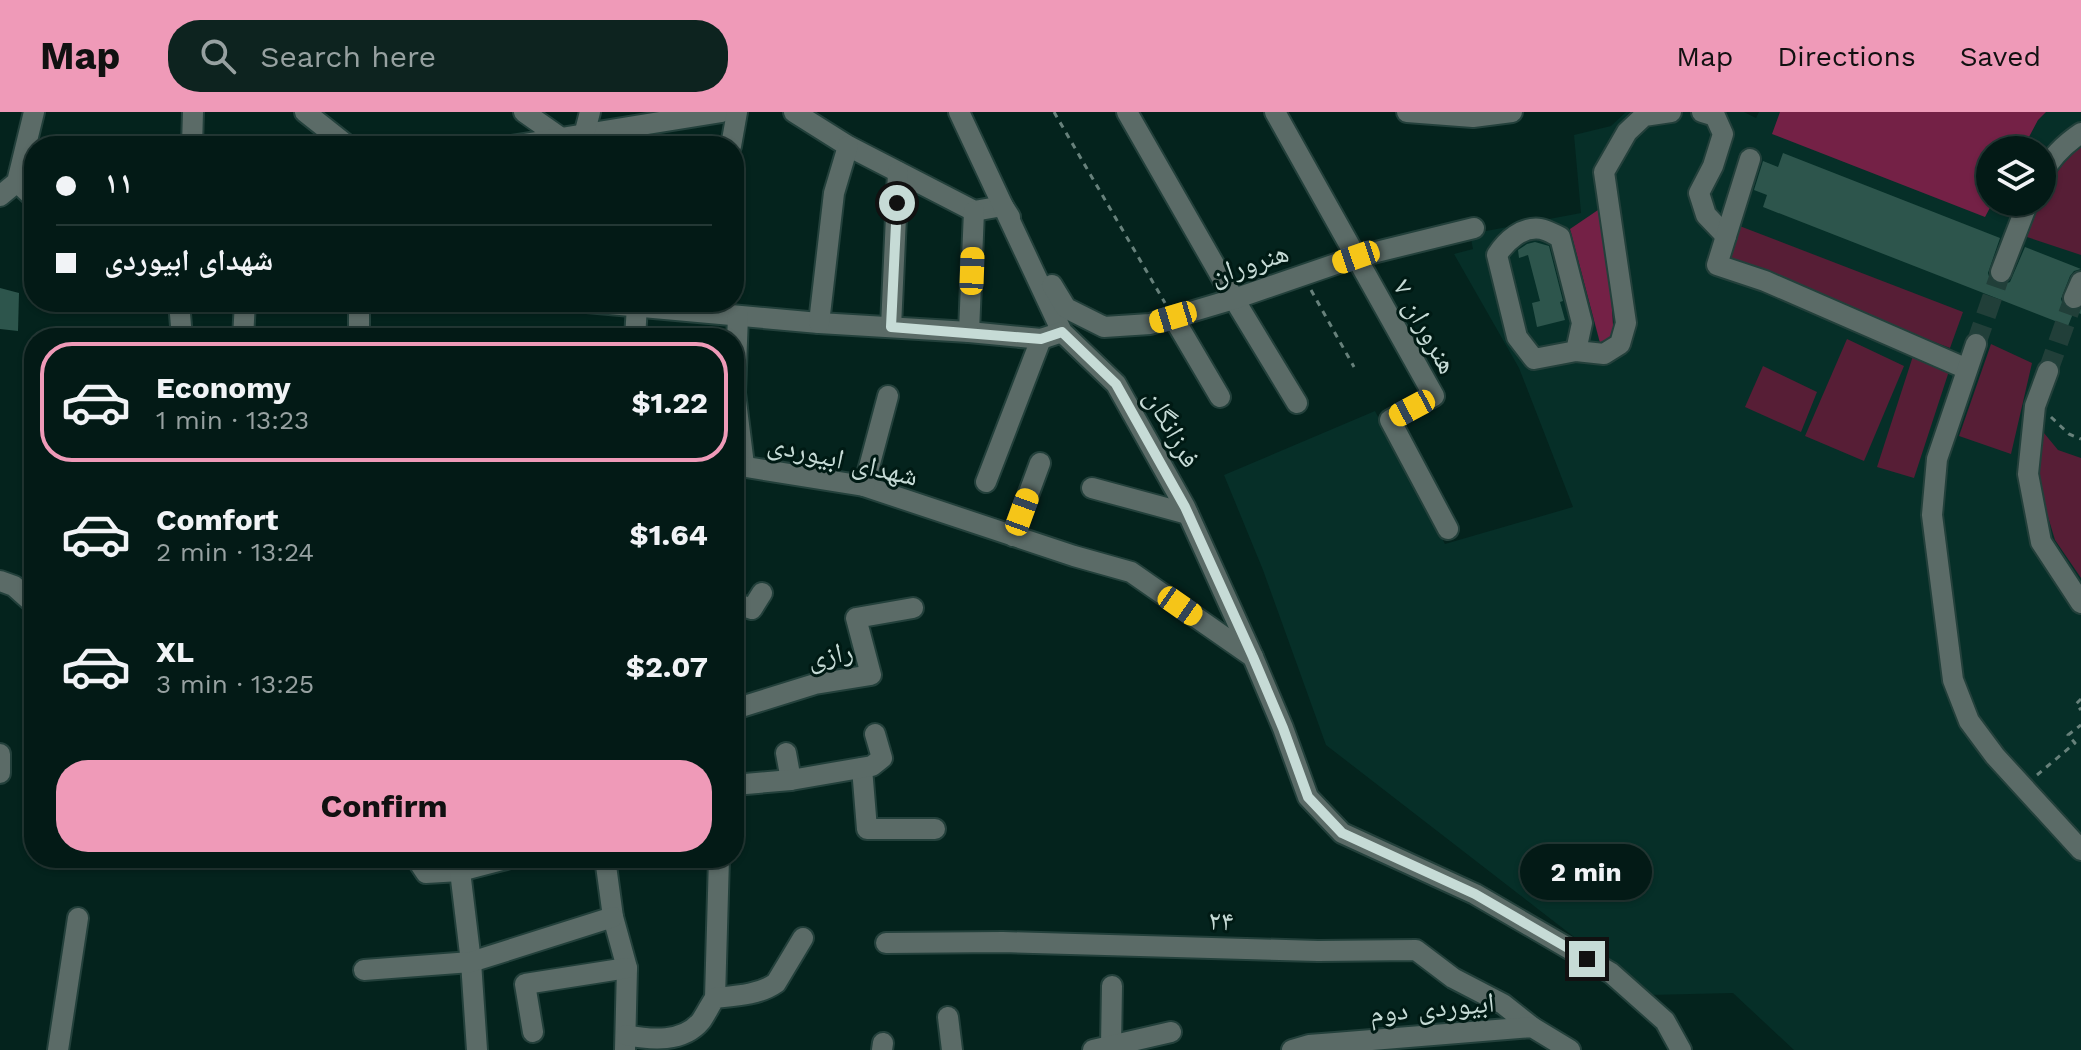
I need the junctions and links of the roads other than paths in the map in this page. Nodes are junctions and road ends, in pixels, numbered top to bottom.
1 (34, 112) edge
2 (193, 112) edge
3 (305, 112) edge
4 (524, 112) edge
5 (590, 112) edge
6 (722, 112) edge
7 (737, 112) edge
8 (794, 112) edge
9 (959, 112) edge
10 (1127, 112) edge
11 (1275, 112) edge
12 (1407, 112) edge
13 (1512, 112) edge
14 (1671, 112) edge
15 (1702, 112) edge
16 (676, 115) edge
17 (2081, 133) edge
18 (584, 135) junction
19 (28, 136) edge
20 (192, 136) edge
21 (335, 136) edge
22 (554, 136) edge
23 (581, 136) edge
24 (733, 136) edge
25 (848, 146) junction
26 (24, 153) edge
27 (2056, 155) edge
28 (1750, 159) dead end
29 (898, 172) junction
30 (17, 182) junction
31 (24, 189) edge
32 (0, 196) edge
33 (1003, 206) junction
34 (974, 211) junction
35 (2023, 216) edge
36 (1474, 228) dead end
37 (1726, 236) junction
38 (1356, 257) junction
39 (2001, 272) tunnel mouth
40 (1234, 299) junction
41 (698, 312) edge
42 (738, 316) junction
43 (1173, 317) junction
44 (819, 323) junction
45 (891, 327) junction
46 (738, 328) edge
47 (969, 332) junction
48 (1062, 332) junction
49 (1041, 339) junction
50 (1976, 344) tunnel mouth
51 (1576, 351) junction
52 (1967, 369) junction
53 (2048, 371) tunnel mouth
54 (888, 396) dead end
55 (1220, 397) dead end
56 (1297, 403) dead end
57 (1040, 463) dead end
58 (744, 466) edge
59 (986, 482) dead end
60 (864, 486) junction
61 (1092, 488) dead end
62 (1188, 514) junction
63 (1448, 529) dead end
64 (1013, 536) junction
65 (0, 581) edge
66 (762, 593) dead end
67 (24, 595) edge
68 (2081, 603) edge
69 (744, 606) edge
70 (913, 608) dead end
71 (1253, 657) junction
72 (744, 706) edge
73 (875, 734) dead end
74 (786, 753) dead end
75 (0, 754) edge
76 (862, 768) junction
77 (0, 773) edge
78 (791, 780) junction
79 (744, 784) edge
80 (935, 829) dead end
81 (2081, 850) edge
82 (423, 868) edge
83 (472, 868) edge
84 (606, 868) edge
85 (719, 868) edge
86 (460, 871) junction
87 (613, 917) junction
88 (78, 918) dead end
89 (803, 938) dead end
90 (886, 943) dead end
91 (471, 962) junction
92 (627, 968) junction
93 (364, 970) dead end
94 (1112, 986) dead end
95 (715, 998) junction
96 (948, 1017) dead end
97 (1532, 1027) junction
98 (533, 1032) dead end
99 (1171, 1032) dead end
100 (626, 1043) edge
101 (1102, 1048) edge
102 (58, 1050) edge
103 (477, 1050) edge
104 (952, 1050) edge
105 (1292, 1050) edge
106 (1570, 1050) edge
107 (1681, 1050) edge

1 - 19 street
2 - 20 street
3 - 21 street
4 - 22 street
5 - 18 street
6 - 16 street
7 - 24 street
8 - 25 street
9 - 33 street, فرزانگان
10 - 40 street
11 - 38 street
12 - 13 street
14 - 51 street
15 - 37 street
16 - 18 street
17 - 27 street
18 - 23 street
25 - 29 street
25 - 44 street
26 - 30 street
28 - 37 street
29 - 34 street
29 - 45 street
30 - 31 street
30 - 32 street
33 - 34 street
33 - 43 street, هنروران
33 - 48 street, فرزانگان
34 - 47 street
35 - 39 street
36 - 38 street, هنروران
37 - 52 street
38 - 40 street, هنروران
38 - 63 street, هنروران ۷
40 - 43 street, هنروران
40 - 56 street
41 - 42 street
42 - 44 street
42 - 46 street
43 - 55 street
44 - 45 street
45 - 47 street
47 - 49 street
48 - 49 street
48 - 62 street, فرزانگان
49 - 59 street
50 - 52 street
51 - 51 street
52 - 81 street
53 - 68 street
54 - 60 street
57 - 64 street
58 - 60 street, شهدای ابیوردی
60 - 64 street, شهدای ابیوردی
61 - 62 street
62 - 71 street, فرزانگان
64 - 71 street, شهدای ابیوردی
65 - 67 street
66 - 69 street
70 - 72 street, رازی
71 - 107 street
73 - 76 street
74 - 78 street
75 - 77 street
76 - 78 street
76 - 80 street
78 - 79 street
82 - 86 street
83 - 86 street
84 - 87 street
85 - 95 street
86 - 91 street
87 - 91 street
87 - 92 street
88 - 102 street
89 - 95 street
90 - 97 street, ۲۴
91 - 93 street
91 - 103 street
92 - 98 street
92 - 100 street
94 - 101 street
95 - 100 street
96 - 104 street
97 - 105 street, ابیوردی دوم
97 - 106 street, ابیوردی دوم
99 - 101 street

